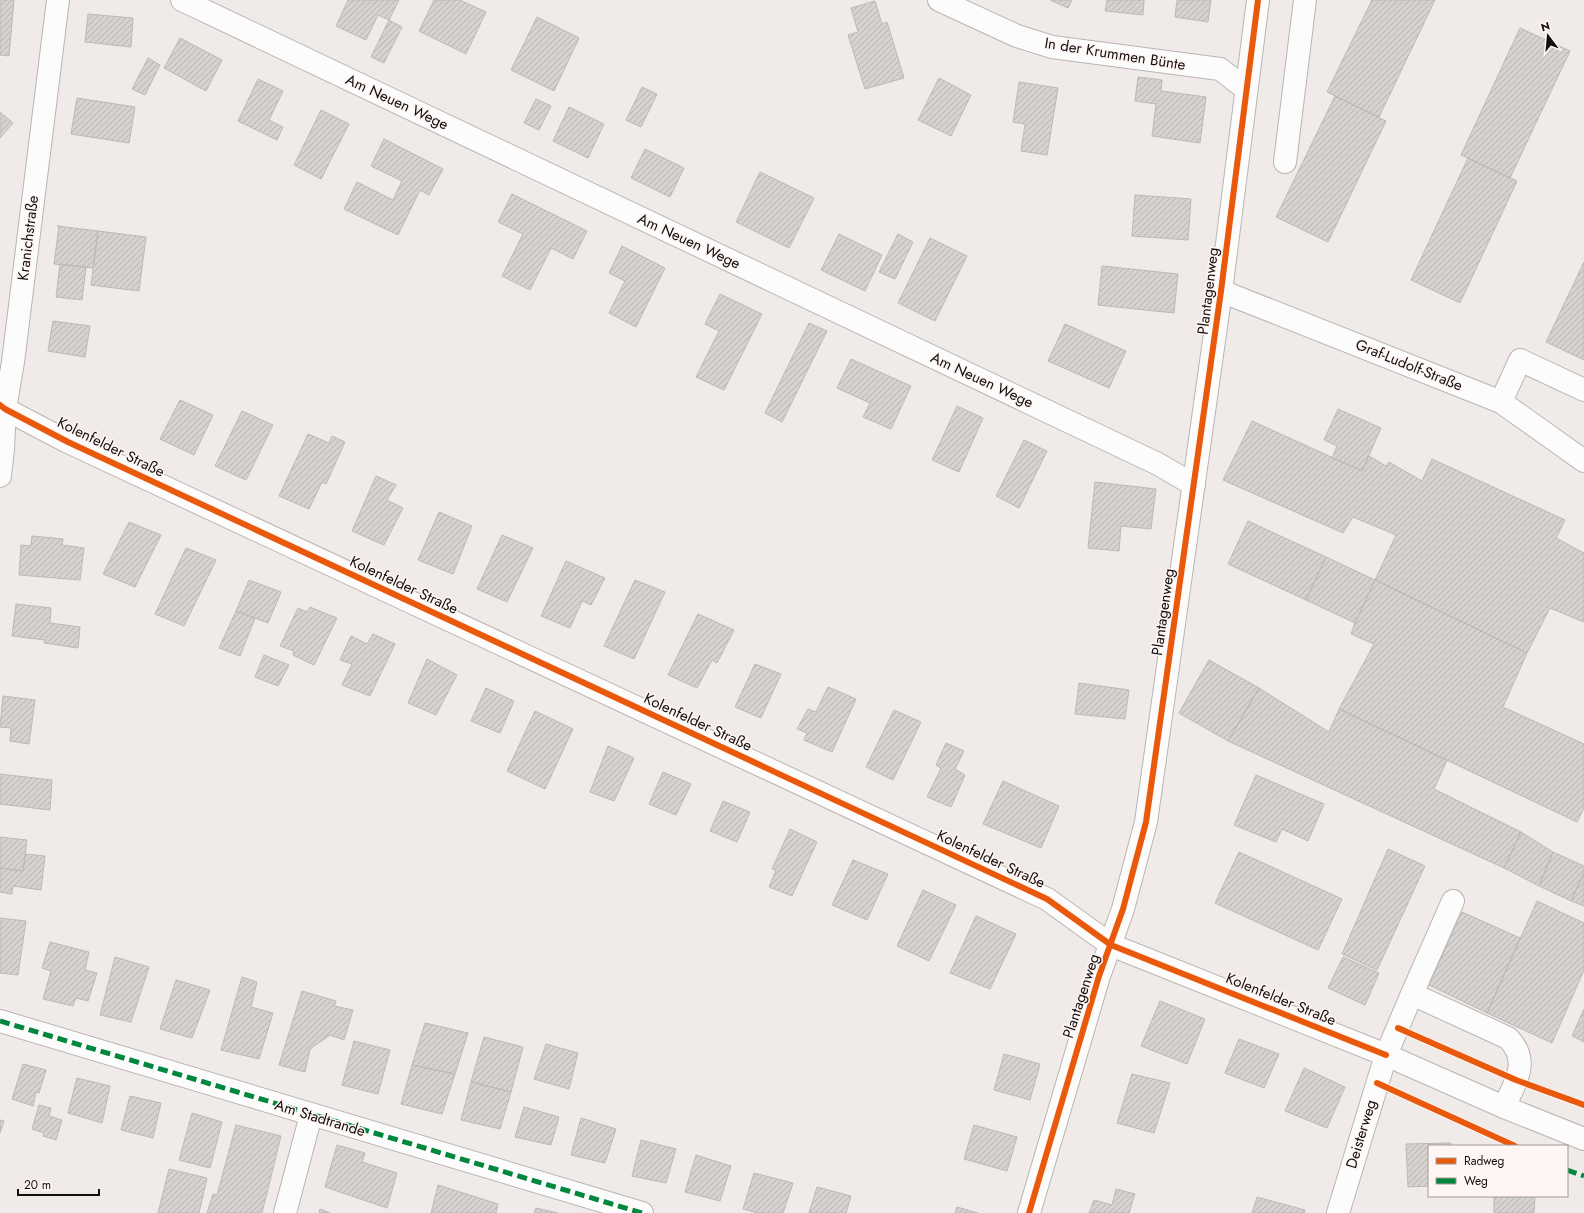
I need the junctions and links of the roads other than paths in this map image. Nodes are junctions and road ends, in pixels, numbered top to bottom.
1 (58, 0) edge
2 (182, 0) edge
3 (939, 0) edge
4 (1258, 0) edge
5 (1305, 0) edge
6 (1246, 89) junction
7 (1285, 162) dead end
8 (1222, 291) junction
9 (1584, 390) edge
10 (1501, 402) junction
11 (3, 407) edge
12 (1584, 461) edge
13 (0, 476) edge
14 (1194, 486) junction
15 (1453, 901) dead end
16 (1111, 945) junction
17 (1412, 994) junction
18 (0, 1021) edge
19 (1386, 1055) junction
20 (1504, 1108) junction
21 (311, 1115) junction
22 (1584, 1139) edge
23 (285, 1213) edge
24 (641, 1213) edge
25 (1029, 1213) edge
26 (1338, 1213) edge

1 - 11 street, Kranichstraße
2 - 14 street, Am Neuen Wege
3 - 6 street, In der Krummen Bünte
4 - 6 street, Plantagenweg
5 - 7 street
6 - 8 street, Plantagenweg
8 - 10 street, Graf-Ludolf-Straße
8 - 14 street, Plantagenweg
9 - 10 street
10 - 12 street, Graf-Ludolf-Straße
11 - 13 street, Kranichstraße
11 - 16 street, Kolenfelder Straße
14 - 16 street, Plantagenweg
15 - 17 street, Deisterweg
16 - 19 street, Kolenfelder Straße
16 - 25 street, Plantagenweg
17 - 19 street, Deisterweg
17 - 20 street
18 - 21 street, Am Stadtrande
19 - 20 street, Kolenfelder Straße
19 - 26 street, Deisterweg
20 - 22 street, Kolenfelder Straße
21 - 23 street
21 - 24 street, Am Stadtrande

